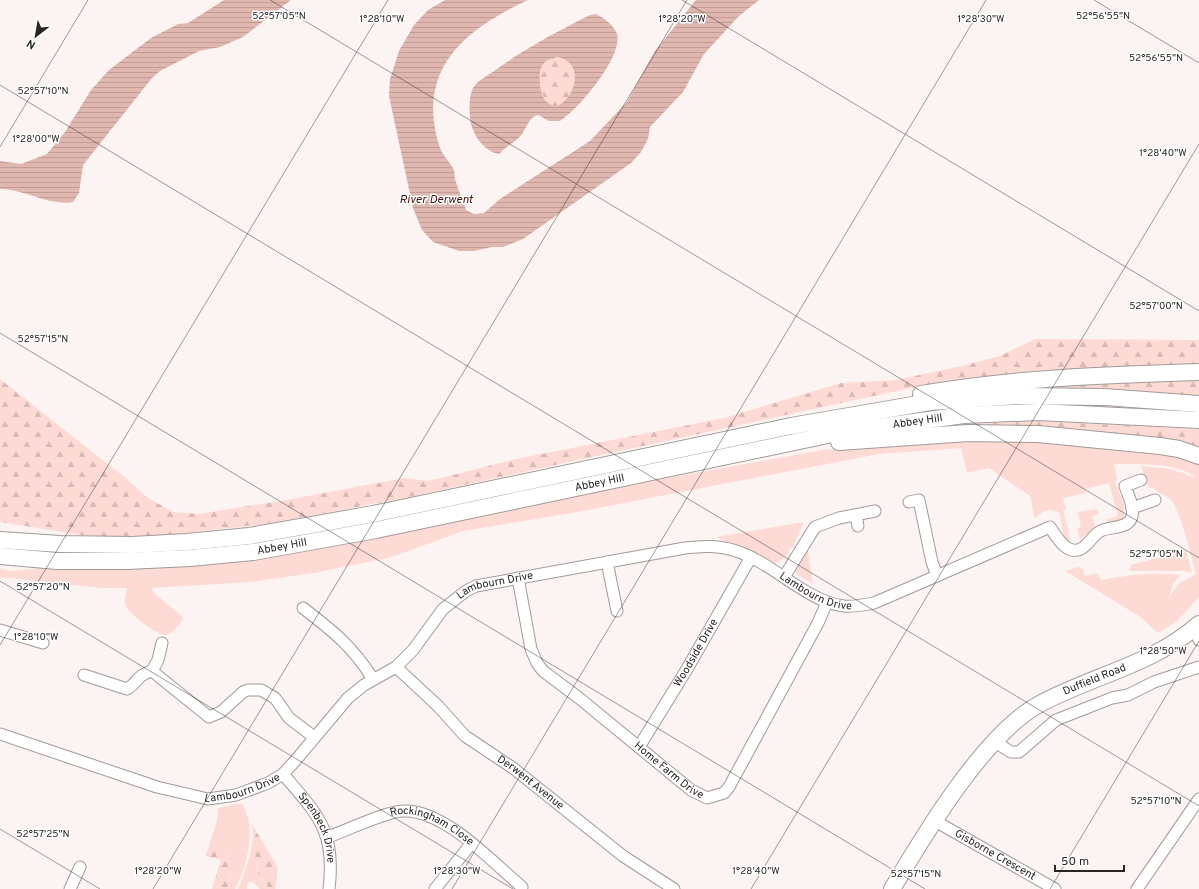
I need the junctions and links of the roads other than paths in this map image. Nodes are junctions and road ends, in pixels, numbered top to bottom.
1 (1199, 372) edge
2 (1199, 404) edge
3 (1199, 420) edge
4 (791, 426) junction
5 (782, 446) junction
6 (1199, 456) edge
7 (1141, 480) dead end
8 (1155, 500) dead end
9 (909, 502) dead end
10 (1132, 508) junction
11 (875, 511) dead end
12 (0, 540) edge
13 (0, 556) edge
14 (751, 557) junction
15 (607, 562) junction
16 (937, 576) junction
17 (784, 577) junction
18 (518, 578) junction
19 (827, 602) junction
20 (304, 608) dead end
21 (617, 611) dead end
22 (0, 630) edge
23 (1197, 631) edge
24 (43, 643) dead end
25 (162, 643) dead end
26 (396, 667) junction
27 (1199, 667) edge
28 (152, 671) junction
29 (84, 674) dead end
30 (373, 679) junction
31 (0, 734) edge
32 (314, 738) junction
33 (995, 742) junction
34 (639, 747) junction
35 (282, 774) junction
36 (1199, 799) edge
37 (935, 820) junction
38 (328, 837) junction
39 (471, 844) junction
40 (80, 866) dead end
41 (522, 887) dead end
42 (70, 889) edge
43 (329, 889) edge
44 (435, 889) edge
45 (674, 889) edge
46 (892, 889) edge
47 (1055, 889) edge
48 (1137, 889) edge

1 - 4 highway
2 - 4 highway, Abbey Hill
3 - 5 highway, Abbey Hill
4 - 12 highway, Abbey Hill
5 - 6 highway
5 - 13 highway, Abbey Hill
7 - 10 street
8 - 10 street
9 - 16 street
10 - 16 street, Lambourn Drive
11 - 17 street
14 - 15 street, Lambourn Drive
14 - 17 street, Lambourn Drive
14 - 34 street, Woodside Drive
15 - 18 street, Lambourn Drive
15 - 21 street
16 - 19 street, Lambourn Drive
17 - 19 street, Lambourn Drive
18 - 26 street, Lambourn Drive
18 - 34 street, Home Farm Drive
19 - 34 street, Home Farm Drive
20 - 30 street
22 - 24 street
23 - 33 highway, Duffield Road
25 - 28 street
26 - 30 street, Lambourn Drive
26 - 45 street, Derwent Avenue
27 - 33 street, Duffield Road
28 - 29 street
28 - 32 street
30 - 32 street, Lambourn Drive
31 - 35 street, Lambourn Drive
32 - 35 street, Lambourn Drive
33 - 37 highway, Duffield Road
35 - 38 street, Spenbeck Drive
36 - 48 street
37 - 46 highway, Duffield Road
37 - 47 street, Gisborne Crescent
38 - 39 street, Rockingham Close
38 - 43 street, Spenbeck Drive
39 - 41 street, Rockingham Close
39 - 44 street
40 - 42 street

